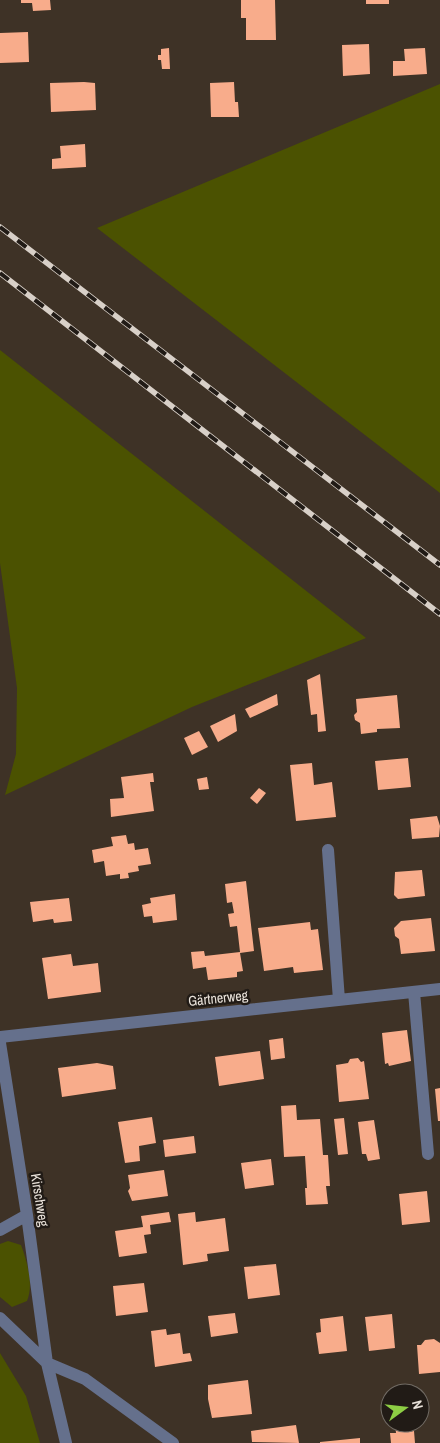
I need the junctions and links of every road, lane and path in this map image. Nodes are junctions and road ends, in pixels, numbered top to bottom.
1 (328, 850) dead end
2 (440, 989) edge
3 (414, 992) junction
4 (339, 1000) junction
5 (0, 1037) edge
6 (0, 1043) edge
7 (428, 1154) dead end
8 (27, 1215) junction
9 (0, 1230) edge
10 (0, 1318) edge
11 (47, 1363) junction
12 (66, 1443) edge
13 (172, 1443) edge

1 - 4 street
2 - 3 street, Gärtnerweg
3 - 4 street, Gärtnerweg
3 - 7 street
4 - 5 street, Gärtnerweg
6 - 8 street, Kirschweg
8 - 9 street
8 - 11 street, Kirschweg
10 - 11 street
11 - 12 street, Kirschweg
11 - 13 street

